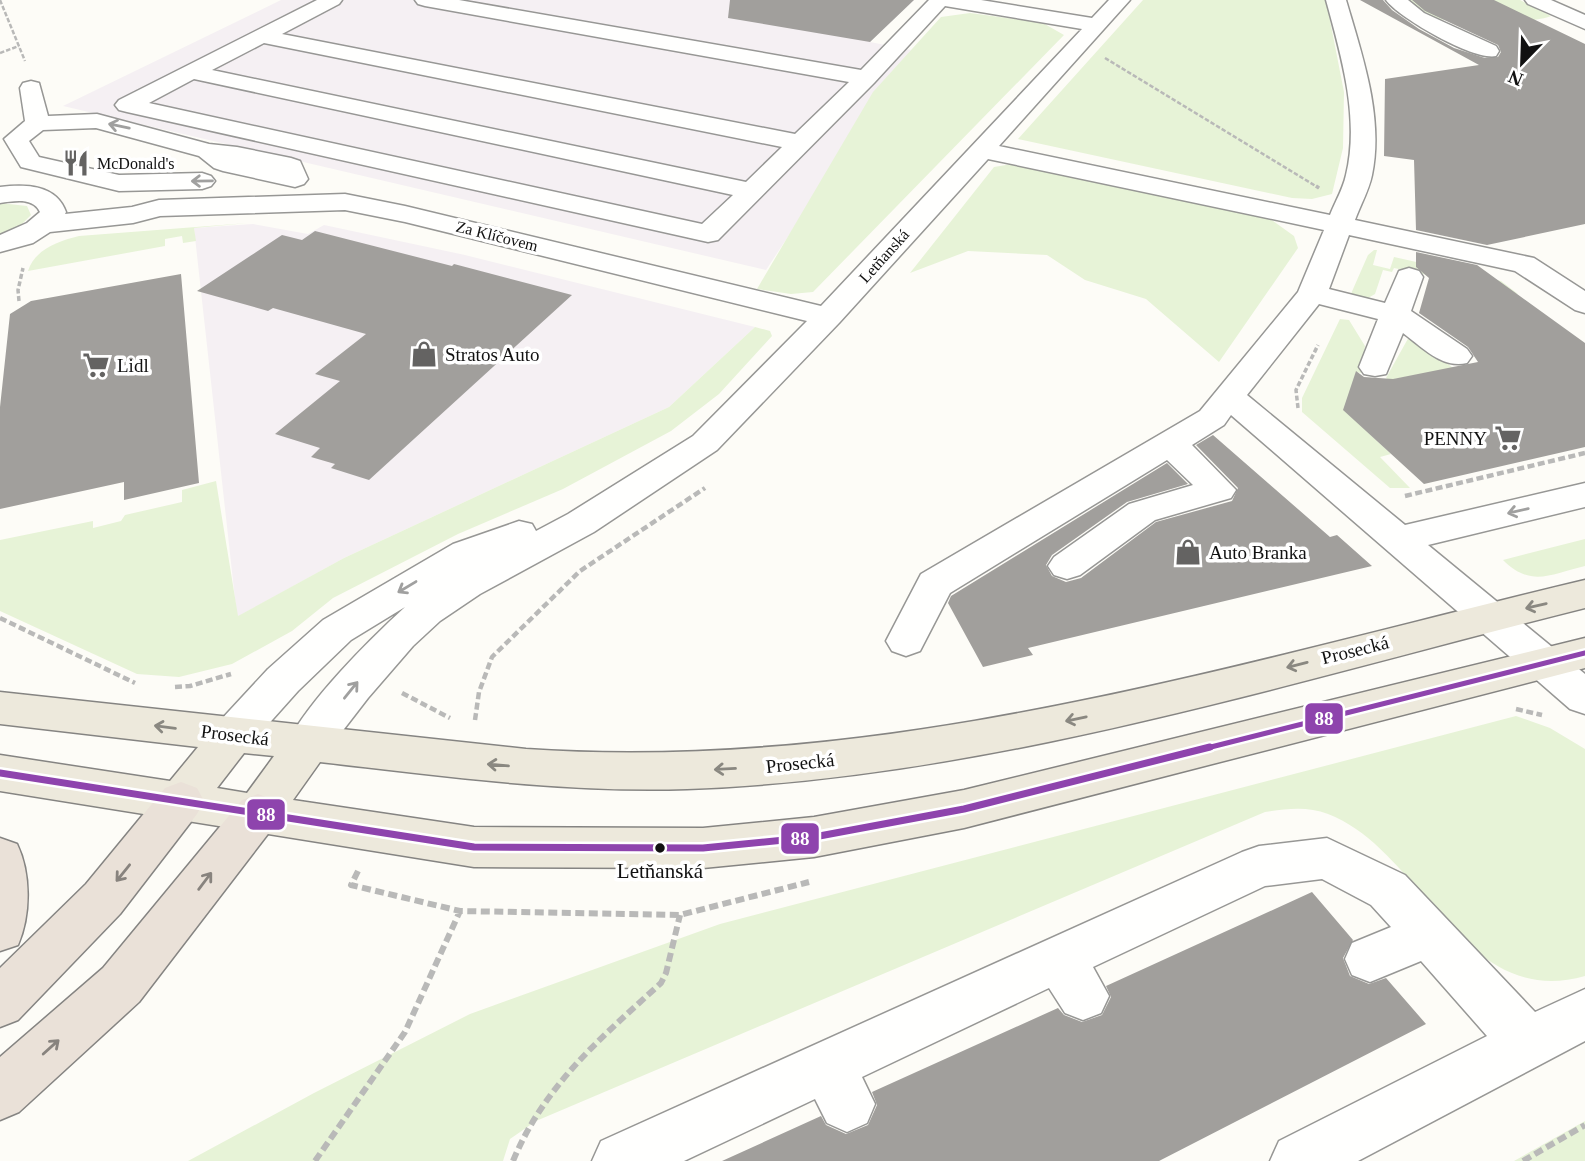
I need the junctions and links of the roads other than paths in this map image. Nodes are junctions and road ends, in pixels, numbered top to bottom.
1 (332, 0) edge
2 (425, 0) edge
3 (942, 0) edge
4 (1026, 0) edge
5 (1060, 0) edge
6 (1120, 0) edge
7 (1336, 0) edge
8 (1396, 0) edge
9 (1535, 0) edge
10 (1585, 23) edge
11 (1097, 25) junction
12 (261, 36) junction
13 (1488, 51) dead end
14 (190, 72) junction
15 (866, 79) junction
16 (29, 89) road end
17 (37, 123) junction
18 (801, 143) junction
19 (982, 150) junction
20 (298, 190) junction
21 (751, 191) junction
22 (1, 194) edge
23 (1344, 214) junction
24 (48, 215) junction
25 (8, 251) edge
26 (1585, 268) edge
27 (1409, 277) dead end
28 (1544, 277) junction
29 (1325, 297) junction
30 (1585, 304) edge
31 (1395, 314) junction
32 (828, 317) junction
33 (1456, 356) dead end
34 (1375, 367) dead end
35 (1231, 398) junction
36 (1170, 443) junction
37 (629, 491) junction
38 (1585, 495) edge
39 (1396, 540) junction
40 (1067, 566) dead end
41 (1585, 594) edge
42 (1487, 617) junction
43 (906, 641) dead end
44 (1564, 659) edge
45 (1585, 698) edge
46 (0, 708) edge
47 (233, 735) junction
48 (309, 743) junction
49 (0, 773) edge
50 (181, 801) junction
51 (258, 813) junction
52 (0, 858) edge
53 (0, 929) edge
54 (1428, 935) junction
55 (1370, 959) dead end
56 (0, 1003) edge
57 (1585, 1014) edge
58 (1528, 1043) junction
59 (0, 1093) edge
60 (621, 1161) edge
61 (1299, 1161) edge

1 - 12 street
2 - 15 street
3 - 11 street
3 - 15 street
4 - 5 street
6 - 11 street, Letňanská
7 - 23 street
8 - 13 street
9 - 10 street
11 - 19 street, Letňanská
12 - 14 street
12 - 18 street
14 - 21 street
14 - 21 street
15 - 18 street
16 - 17 street
20 -> 17 street
20 -> 17 street
18 - 21 street
19 - 23 street
19 - 32 street, Letňanská
20 - 24 street, Za Klíčovem
20 - 32 street, Za Klíčovem
22 - 24 street
23 - 28 street
23 - 29 street
24 - 25 street
26 - 28 street
27 - 31 street
28 - 30 street
29 - 31 street
29 - 35 street
31 - 33 street
31 - 34 street
32 - 37 street, Letňanská
35 - 36 street
35 - 39 street
36 - 40 street
36 - 43 street
37 -> 47 street, Letňanská
48 -> 37 street, Letňanská
38 -> 39 street
39 - 42 street
41 -> 42 main road, Prosecká
42 - 44 street
42 -> 48 main road, Prosecká
44 - 45 street
44 - 51 main road
47 -> 46 main road, Prosecká
47 - 48 main road, Prosecká
47 - 50 main road
48 - 51 main road
49 - 50 main road
50 - 51 main road
50 -> 56 highway
59 -> 51 highway
52 - 53 highway
54 - 55 street
54 - 58 street
54 - 60 street
57 - 58 street
58 - 61 street

